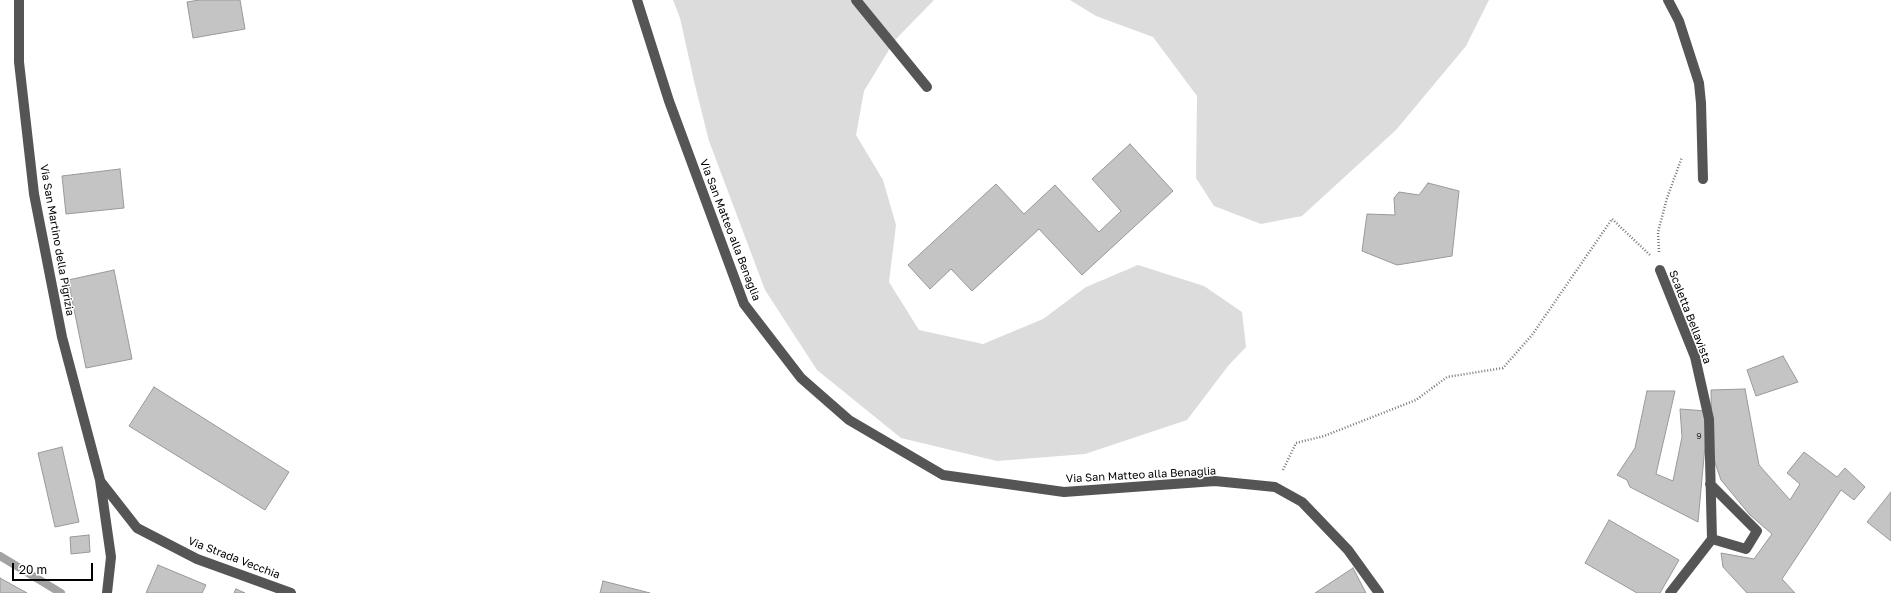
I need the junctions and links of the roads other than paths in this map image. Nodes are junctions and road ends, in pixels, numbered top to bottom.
1 (19, 0) edge
2 (638, 0) edge
3 (856, 0) edge
4 (1668, 0) edge
5 (927, 87) dead end
6 (1703, 179) dead end
7 (1660, 270) road end
8 (100, 480) junction
9 (1710, 484) junction
10 (1712, 539) junction
11 (107, 593) edge
12 (291, 593) edge
13 (1379, 593) edge
14 (1670, 593) edge

1 - 8 street, Via San Martino della Pigrizia
2 - 13 street, Via San Matteo alla Benaglia
3 - 5 street
4 - 6 street
7 - 9 street, Scaletta Bellavista
8 - 11 street, Via San Martino della Pigrizia
8 - 12 street, Via Strada Vecchia
9 - 10 street, Scaletta Bellavista
9 - 10 street
10 - 14 street

